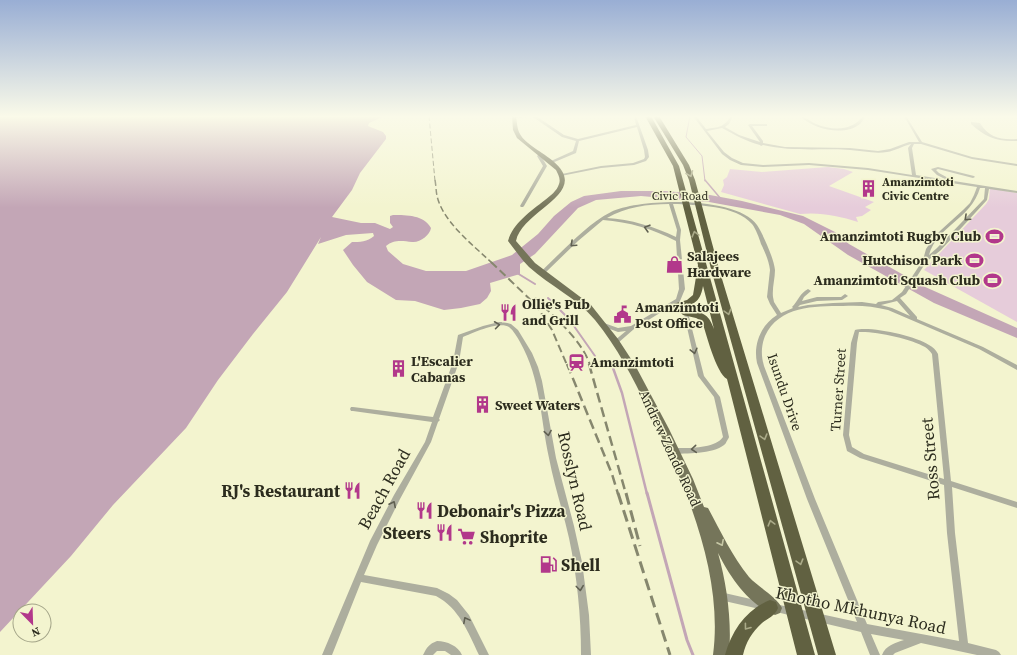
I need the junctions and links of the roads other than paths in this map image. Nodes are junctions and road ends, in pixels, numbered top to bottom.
1 (532, 147) edge
2 (577, 147) edge
3 (645, 147) edge
4 (665, 147) edge
5 (675, 147) edge
6 (718, 147) edge
7 (775, 147) edge
8 (899, 147) edge
9 (911, 147) edge
10 (933, 147) edge
11 (541, 154) junction
12 (552, 162) junction
13 (1017, 165) edge
14 (562, 175) junction
15 (914, 176) junction
16 (973, 177) dead end
17 (954, 182) junction
18 (970, 184) junction
19 (979, 186) junction
20 (987, 187) junction
21 (978, 191) junction
22 (1017, 192) edge
23 (671, 204) junction
24 (522, 206) dead end
25 (603, 219) junction
26 (678, 240) junction
27 (923, 263) junction
28 (703, 265) junction
29 (542, 273) junction
30 (808, 291) dead end
31 (845, 296) dead end
32 (898, 299) junction
33 (798, 304) junction
34 (875, 304) junction
35 (681, 307) junction
36 (792, 310) junction
37 (780, 316) junction
38 (918, 321) junction
39 (604, 325) junction
40 (632, 328) junction
41 (855, 333) joint
42 (460, 336) joint
43 (616, 342) junction
44 (1017, 368) edge
45 (734, 382) junction
46 (353, 409) dead end
47 (436, 420) junction
48 (675, 451) junction
49 (948, 484) junction
50 (695, 497) junction
51 (1017, 505) edge
52 (359, 578) junction
53 (720, 596) junction
54 (776, 609) junction
55 (864, 628) junction
56 (800, 634) junction
57 (920, 639) junction
58 (964, 647) junction
59 (327, 655) edge
60 (428, 655) edge
61 (457, 655) edge
62 (484, 655) edge
63 (586, 655) edge
64 (721, 655) edge
65 (734, 655) edge
66 (801, 655) edge
67 (806, 655) edge
68 (827, 655) edge
69 (876, 655) edge
70 (887, 655) edge
71 (996, 655) edge

1 - 11 main road
2 - 12 street
3 - 14 street
28 -> 4 highway
5 -> 68 highway
6 - 15 street
7 - 8 street
9 - 15 street
10 - 13 street
11 - 12 main road
11 - 24 street
12 - 14 main road
14 - 29 main road, Andrew Zondo Road
15 - 17 street
16 - 17 street
17 - 18 street
18 - 19 street
18 - 21 street
19 - 20 street
19 - 21 street
20 - 22 street
20 -> 27 street
21 - 27 street
23 - 25 street, Civic Road
23 - 26 street
23 - 37 street, Civic Road
26 -> 25 street
25 -> 29 street, Civic Road
26 - 35 street
27 - 32 street
28 - 35 highway
28 - 45 highway
29 - 39 main road, Andrew Zondo Road
30 - 33 street
31 - 33 street
32 - 34 street
32 - 38 street
33 - 36 street
34 - 36 street, Isundu Drive
34 - 38 street, Isundu Drive
35 - 40 street
35 - 45 highway
35 -> 48 street
36 - 37 street, Isundu Drive
37 - 55 street, Isundu Drive
38 - 44 street, Isundu Drive
39 - 40 street
39 - 43 main road, Andrew Zondo Road
40 - 43 street
41 - 49 street, Ross Street
41 - 49 street, Turner Street
42 - 47 street, Beach Road
42 -> 63 street, Rosslyn Road
43 - 48 main road, Andrew Zondo Road
56 -> 45 highway
46 - 47 street
52 -> 47 street, Beach Road
48 - 50 main road, Andrew Zondo Road
49 - 51 street
49 - 58 street, Ross Street
50 - 53 main road, Andrew Zondo Road
50 -> 54 main road
52 - 59 street, Beach Road
62 -> 52 street
53 - 54 street, Khotho Mkhunya Road
53 - 64 main road, Andrew Zondo Road
54 - 55 street, Khotho Mkhunya Road
54 -> 65 highway
55 - 57 street, Khotho Mkhunya Road
55 - 69 street, Isundu Drive
56 - 66 highway
56 - 67 highway
57 - 58 street, Khotho Mkhunya Road
57 - 70 street
58 - 71 street, Khotho Mkhunya Road
60 - 61 street

